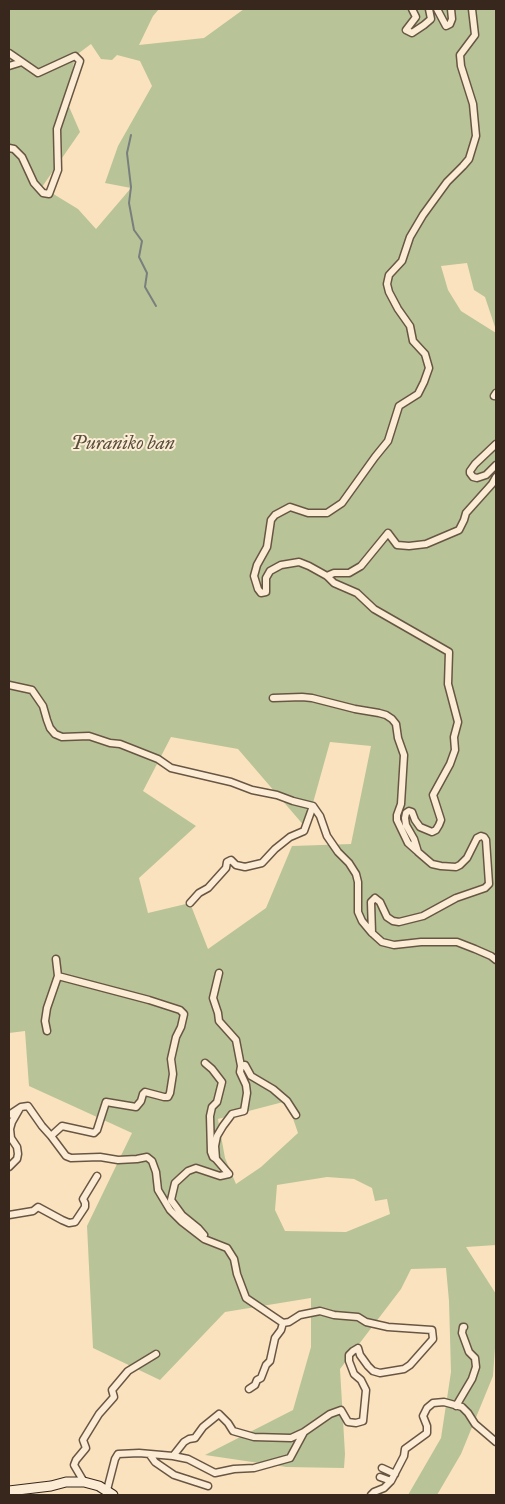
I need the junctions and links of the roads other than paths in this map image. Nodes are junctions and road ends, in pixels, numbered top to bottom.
1 (412, 9) edge
2 (429, 9) edge
3 (437, 9) edge
4 (452, 9) edge
5 (472, 9) edge
6 (9, 53) edge
7 (22, 62) junction
8 (9, 66) edge
9 (9, 148) edge
10 (496, 444) edge
11 (496, 465) edge
12 (496, 477) edge
13 (327, 576) junction
14 (9, 685) edge
15 (273, 698) dead end
16 (314, 806) junction
17 (418, 852) junction
18 (190, 903) dead end
19 (372, 933) junction
20 (56, 959) dead end
21 (496, 960) edge
22 (219, 972) dead end
23 (58, 976) junction
24 (47, 1031) dead end
25 (205, 1063) dead end
26 (241, 1066) junction
27 (21, 1107) junction
28 (9, 1115) edge
29 (296, 1116) dead end
30 (51, 1136) junction
31 (216, 1159) junction
32 (9, 1167) edge
33 (97, 1176) dead end
34 (9, 1215) edge
35 (202, 1238) junction
36 (282, 1323) junction
37 (464, 1327) dead end
38 (156, 1354) dead end
39 (249, 1389) dead end
40 (456, 1406) junction
41 (304, 1432) junction
42 (496, 1442) edge
43 (150, 1455) junction
44 (173, 1456) junction
45 (382, 1468) dead end
46 (395, 1474) junction
47 (380, 1477) dead end
48 (391, 1481) junction
49 (84, 1482) junction
50 (208, 1486) dead end
51 (9, 1491) edge
52 (110, 1493) edge
53 (371, 1495) edge

1 - 2 street
3 - 4 street
5 - 13 street
6 - 7 street
7 - 8 street
7 - 9 street
10 - 11 street
12 - 13 street
13 - 17 street
14 - 16 street
15 - 17 street
16 - 18 street
16 - 19 street
17 - 19 street
19 - 21 street
20 - 23 street
22 - 26 street
23 - 24 street
23 - 30 street
25 - 31 street
26 - 29 street
26 - 31 street
27 - 28 street
27 - 30 street
27 - 32 street
30 - 35 street
31 - 35 street
33 - 34 street
35 - 36 street
36 - 39 street
36 - 41 street
37 - 40 street
38 - 49 street
40 - 42 street
40 - 46 street
41 - 44 street
41 - 44 street
43 - 44 street
43 - 50 street
43 - 52 street
45 - 46 street
46 - 48 street
47 - 48 street
48 - 53 street
49 - 51 street
49 - 52 street

